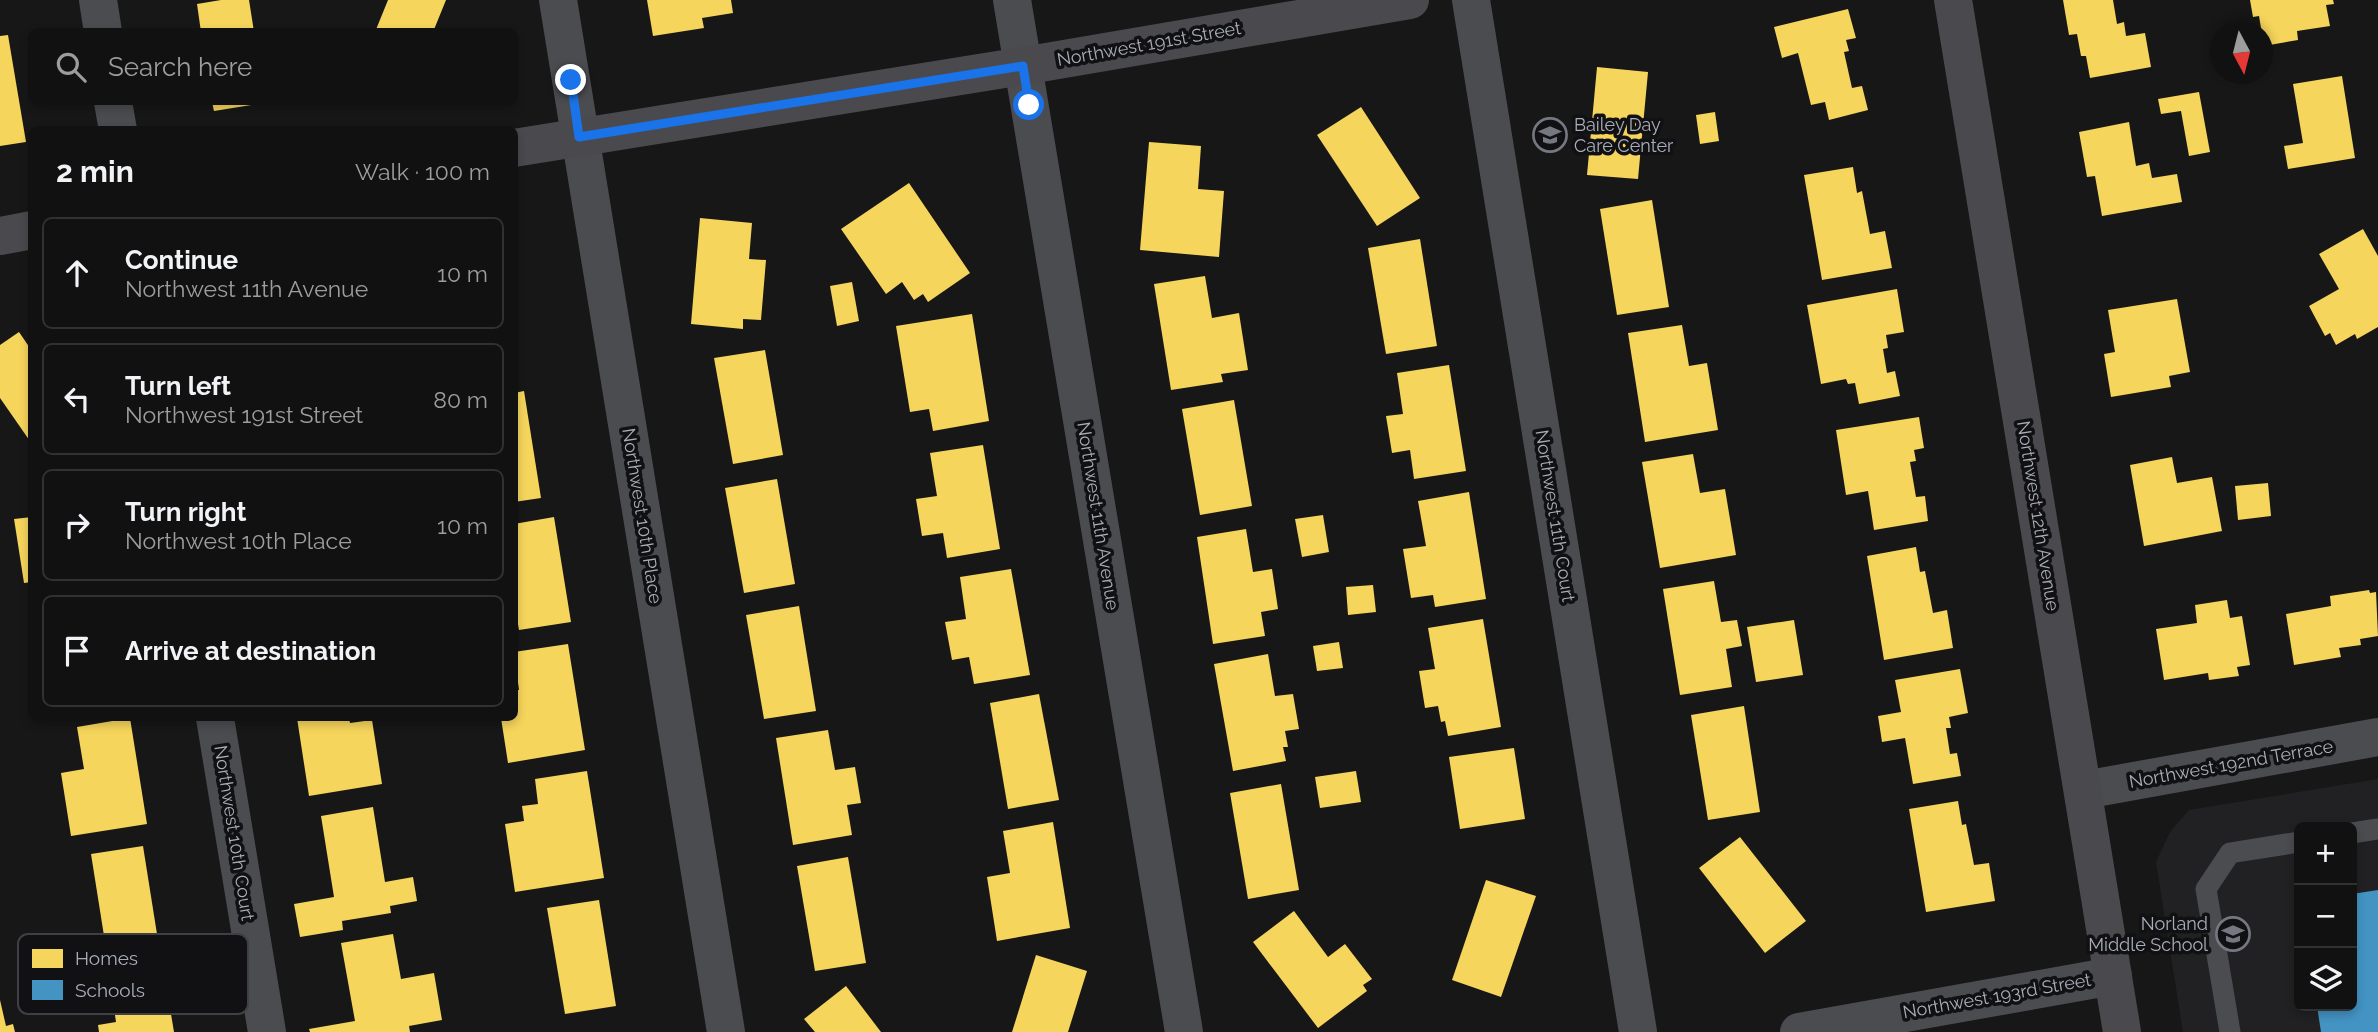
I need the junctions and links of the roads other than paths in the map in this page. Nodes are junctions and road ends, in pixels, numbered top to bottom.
1 (98, 0) edge
2 (558, 0) edge
3 (1012, 0) edge
4 (1410, 0) edge
5 (1471, 0) edge
6 (1953, 0) edge
7 (102, 28) edge
8 (1023, 66) junction
9 (114, 105) edge
10 (117, 126) edge
11 (579, 137) junction
12 (518, 147) edge
13 (28, 231) edge
14 (0, 236) edge
15 (216, 721) edge
16 (2378, 737) edge
17 (2084, 790) junction
18 (2378, 829) edge
19 (2357, 832) edge
20 (2294, 843) edge
21 (2113, 976) junction
22 (1821, 1030) edge
23 (268, 1032) edge
24 (726, 1032) edge
25 (1184, 1032) edge
26 (1638, 1032) edge
27 (2122, 1032) edge
28 (2230, 1032) edge

1 - 7 street
2 - 11 street, Northwest 10th Place
3 - 8 street, Northwest 11th Avenue
4 - 8 street, Northwest 191st Street
5 - 26 street, Northwest 11th Court
6 - 17 street, Northwest 12th Avenue
8 - 11 street, Northwest 191st Street
8 - 25 street, Northwest 11th Avenue
9 - 10 street
11 - 12 street, Northwest 191st Street
11 - 24 street, Northwest 10th Place
13 - 14 street
15 - 23 street, Northwest 10th Court
16 - 17 street, Northwest 192nd Terrace
17 - 21 street, Northwest 12th Avenue
18 - 19 lane
20 - 28 lane
21 - 22 street, Northwest 193rd Street
21 - 27 street, Northwest 12th Avenue

